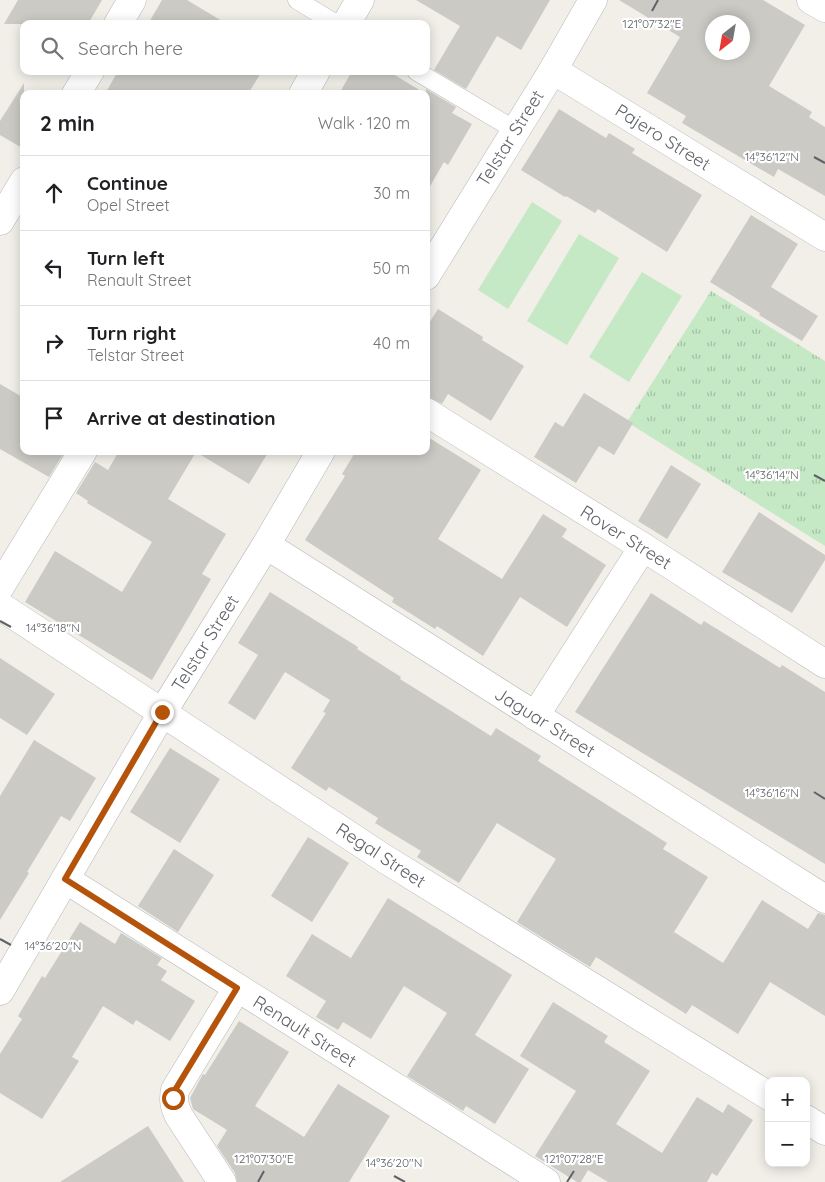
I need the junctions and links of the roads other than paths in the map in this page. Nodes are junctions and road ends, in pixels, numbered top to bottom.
1 (132, 0) edge
2 (297, 0) edge
3 (360, 0) edge
4 (593, 0) edge
5 (811, 0) edge
6 (825, 8) edge
7 (120, 20) edge
8 (330, 20) edge
9 (348, 20) edge
10 (553, 70) junction
11 (88, 75) edge
12 (314, 75) edge
13 (423, 75) edge
14 (78, 90) edge
15 (305, 90) edge
16 (514, 130) junction
17 (20, 188) edge
18 (0, 221) edge
19 (825, 237) edge
20 (430, 269) edge
21 (430, 414) edge
22 (81, 455) edge
23 (319, 455) edge
24 (266, 545) junction
25 (643, 547) junction
26 (0, 587) edge
27 (0, 606) edge
28 (825, 664) edge
29 (162, 712) junction
30 (535, 716) junction
31 (65, 879) junction
32 (825, 899) edge
33 (237, 988) junction
34 (0, 991) edge
35 (765, 1094) edge
36 (810, 1122) edge
37 (825, 1131) edge
38 (222, 1182) edge
39 (546, 1182) edge

1 - 7 street
2 - 8 lane
3 - 9 street
4 - 10 street, Telstar Street
5 - 6 street
10 - 16 street, Telstar Street
10 - 19 street, Pajero Street
11 - 14 street
12 - 15 street
13 - 16 lane
16 - 20 street, Telstar Street
17 - 18 street
21 - 25 street, Rover Street
22 - 26 street
23 - 24 street, Telstar Street
24 - 29 street, Telstar Street
24 - 30 street, Jaguar Street
25 - 28 street, Rover Street
25 - 30 street
27 - 29 street, Regal Street
29 - 31 street, Telstar Street
29 - 35 street, Regal Street
30 - 32 street, Jaguar Street
31 - 33 street, Renault Street
31 - 34 street, Telstar Street
33 - 38 street
33 - 39 street, Renault Street
36 - 37 street

